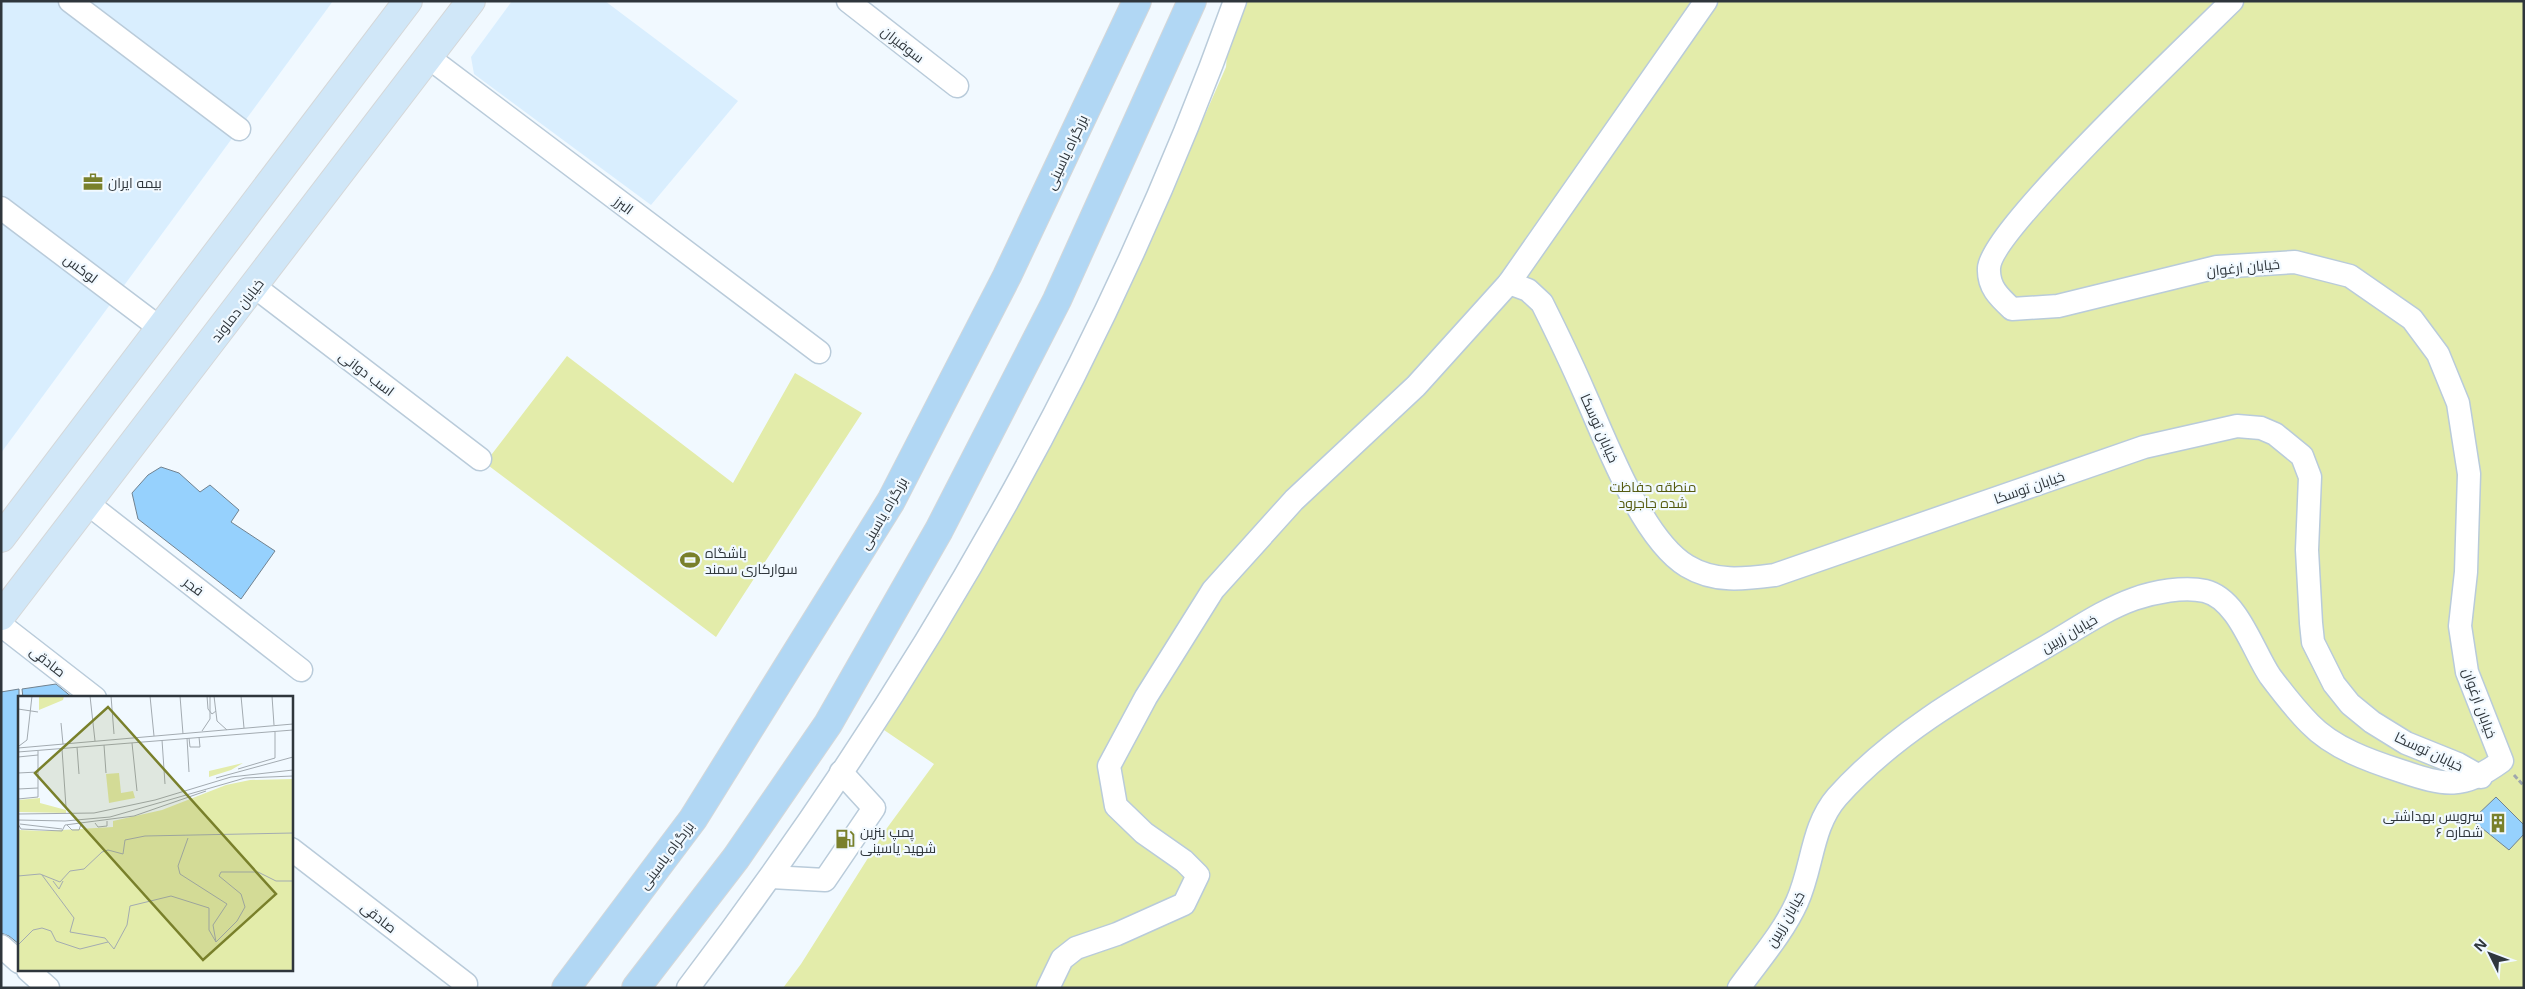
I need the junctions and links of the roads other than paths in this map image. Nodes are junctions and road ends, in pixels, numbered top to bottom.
1 (70, 1) edge
2 (408, 1) edge
3 (471, 1) edge
4 (848, 1) edge
5 (1137, 1) edge
6 (1192, 1) edge
7 (1235, 1) edge
8 (1706, 1) edge
9 (2232, 1) edge
10 (428, 57) junction
11 (957, 86) dead end
12 (239, 129) dead end
13 (1, 208) edge
14 (1509, 283) junction
15 (255, 287) junction
16 (160, 328) junction
17 (819, 352) dead end
18 (480, 459) dead end
19 (87, 503) junction
20 (1, 538) edge
21 (1, 616) edge
22 (1, 625) edge
23 (301, 670) dead end
24 (93, 696) edge
25 (841, 772) junction
26 (2481, 777) junction
27 (292, 850) edge
28 (770, 878) junction
29 (27, 972) edge
30 (466, 984) dead end
31 (690, 987) edge
32 (48, 988) edge
33 (566, 988) edge
34 (636, 988) edge
35 (1048, 988) edge
36 (1739, 988) edge

1 - 12 street
2 - 16 main road
3 - 10 main road, خیابان دماوند
4 - 11 street, سوفیران
5 - 33 highway, بزرگراه یاسینی
6 - 34 highway
7 - 25 street
8 - 14 street
9 - 26 street, خیابان ارغوان
10 - 15 main road, خیابان دماوند
10 - 17 street, البرز
13 - 16 street, لوکس
14 - 26 street, خیابان توسکا
14 - 35 street
15 - 18 street, اسب دوانی
15 - 19 main road, خیابان دماوند
16 - 20 main road
19 - 21 main road, خیابان دماوند
19 - 23 street, فجر
22 - 24 street, صادقی
25 - 28 street
25 - 28 street
26 - 36 street, خیابان زربین
27 - 30 street, صادقی
28 - 31 street
29 - 32 street

